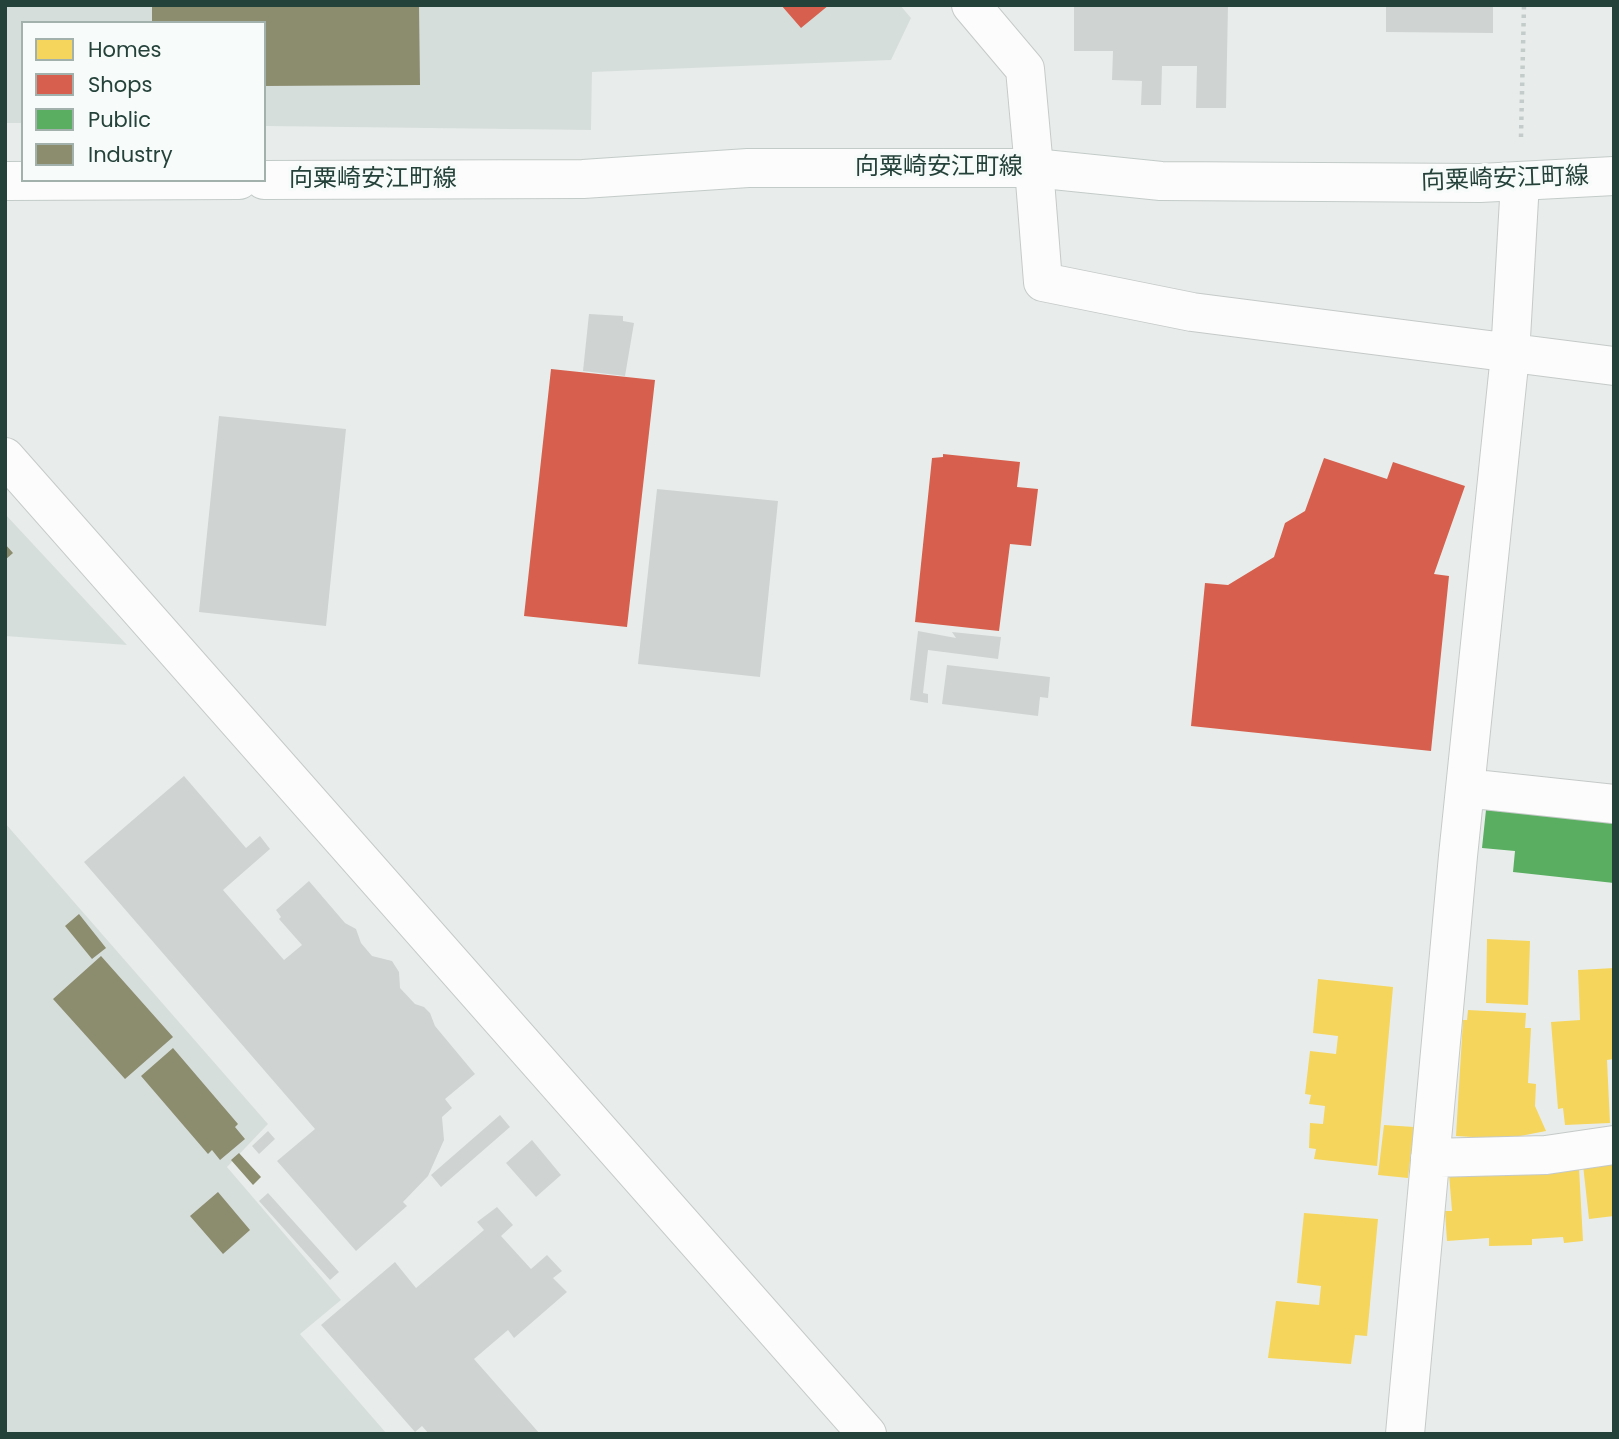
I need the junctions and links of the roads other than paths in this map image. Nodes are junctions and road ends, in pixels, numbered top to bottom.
1 (971, 5) edge
2 (1034, 168) junction
3 (1614, 176) edge
4 (266, 180) edge
5 (1520, 182) junction
6 (1510, 355) junction
7 (1614, 366) edge
8 (5, 457) edge
9 (1465, 788) junction
10 (1614, 804) edge
11 (1614, 1145) edge
12 (1430, 1158) junction
13 (867, 1434) edge
14 (1405, 1434) edge

1 - 2 street
2 - 4 street, 向粟崎安江町線
2 - 5 street, 向粟崎安江町線
2 - 6 street
3 - 5 street, 向粟崎安江町線
5 - 6 street
6 - 7 street
6 - 9 street
8 - 13 street
9 - 10 street
9 - 12 street
11 - 12 street
12 - 14 street

